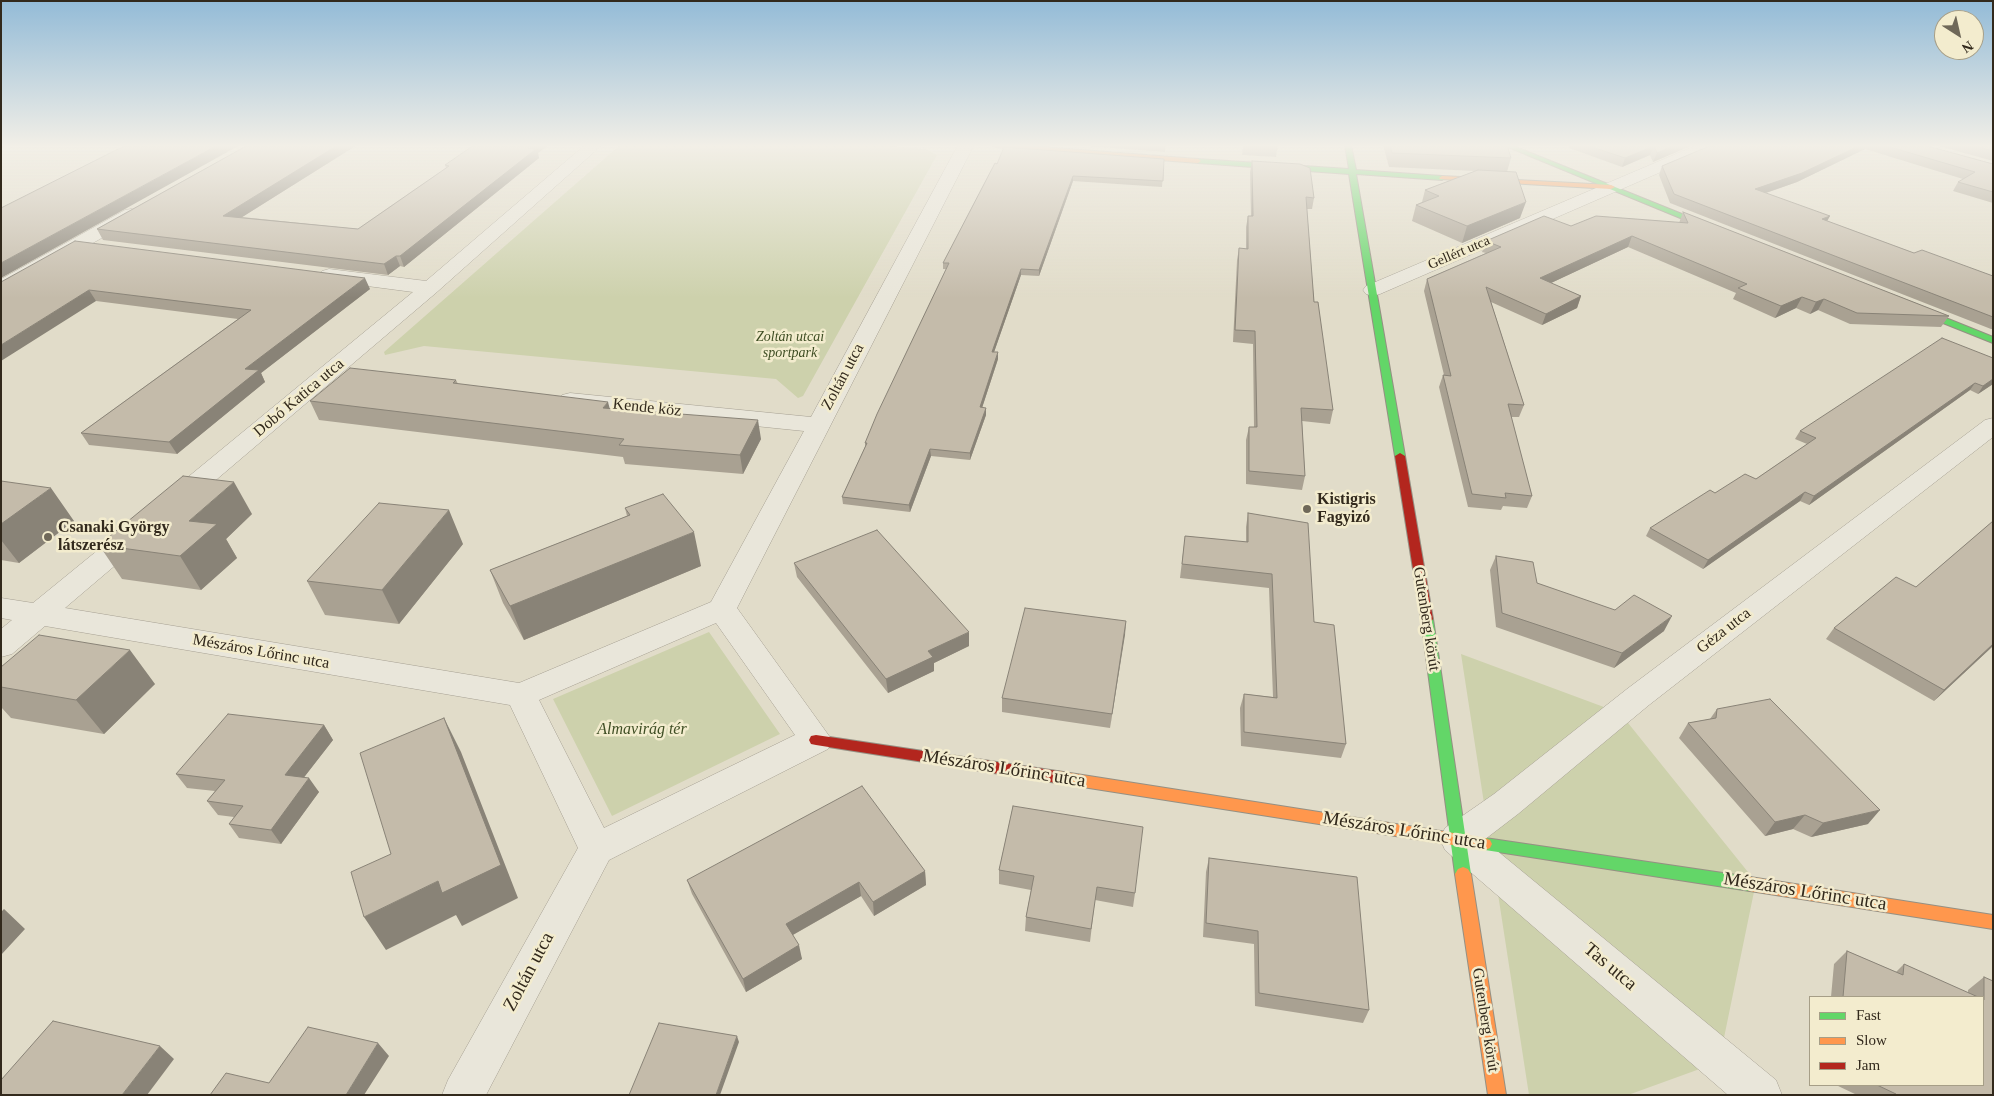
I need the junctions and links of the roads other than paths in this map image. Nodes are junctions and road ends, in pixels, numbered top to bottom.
1 (535, 196) edge
2 (939, 196) edge
3 (1358, 196) edge
4 (1592, 196) edge
5 (1631, 196) edge
6 (144, 206) edge
7 (1724, 233) edge
8 (77, 244) junction
9 (107, 248) edge
10 (312, 273) edge
11 (1, 287) edge
12 (430, 288) junction
13 (1373, 290) junction
14 (1900, 303) edge
15 (1993, 340) edge
16 (328, 375) junction
17 (357, 378) edge
18 (553, 398) edge
19 (1993, 424) edge
20 (818, 425) junction
21 (1, 608) edge
22 (722, 609) junction
23 (38, 614) junction
24 (1, 646) edge
25 (521, 695) junction
26 (816, 740) junction
27 (1458, 839) junction
28 (596, 850) junction
29 (1993, 922) edge
30 (464, 1095) edge
31 (1497, 1095) edge
32 (1761, 1095) edge

1 - 12 street, Dobó Katica utca
2 - 20 street, Zoltán utca
3 - 13 street, Gutenberg körút
4 - 13 street, Gellért utca
5 - 7 street
6 - 8 street
8 - 9 street
8 - 11 street
10 - 12 street
12 - 16 street, Dobó Katica utca
13 - 27 street, Gutenberg körút
14 - 15 street
16 - 17 street
16 - 23 street, Dobó Katica utca
18 - 20 street, Kende köz
19 - 27 street, Géza utca
20 - 22 street, Zoltán utca
21 - 23 street, Mészáros Lőrinc utca
22 - 25 street
22 - 26 street
23 - 24 street, Dobó Katica utca
23 - 25 street, Mészáros Lőrinc utca
25 - 28 street
26 - 27 street, Mészáros Lőrinc utca
26 - 28 street
27 - 29 street, Mészáros Lőrinc utca
27 - 31 street, Gutenberg körút
27 - 32 street, Tas utca
28 - 30 street, Zoltán utca

